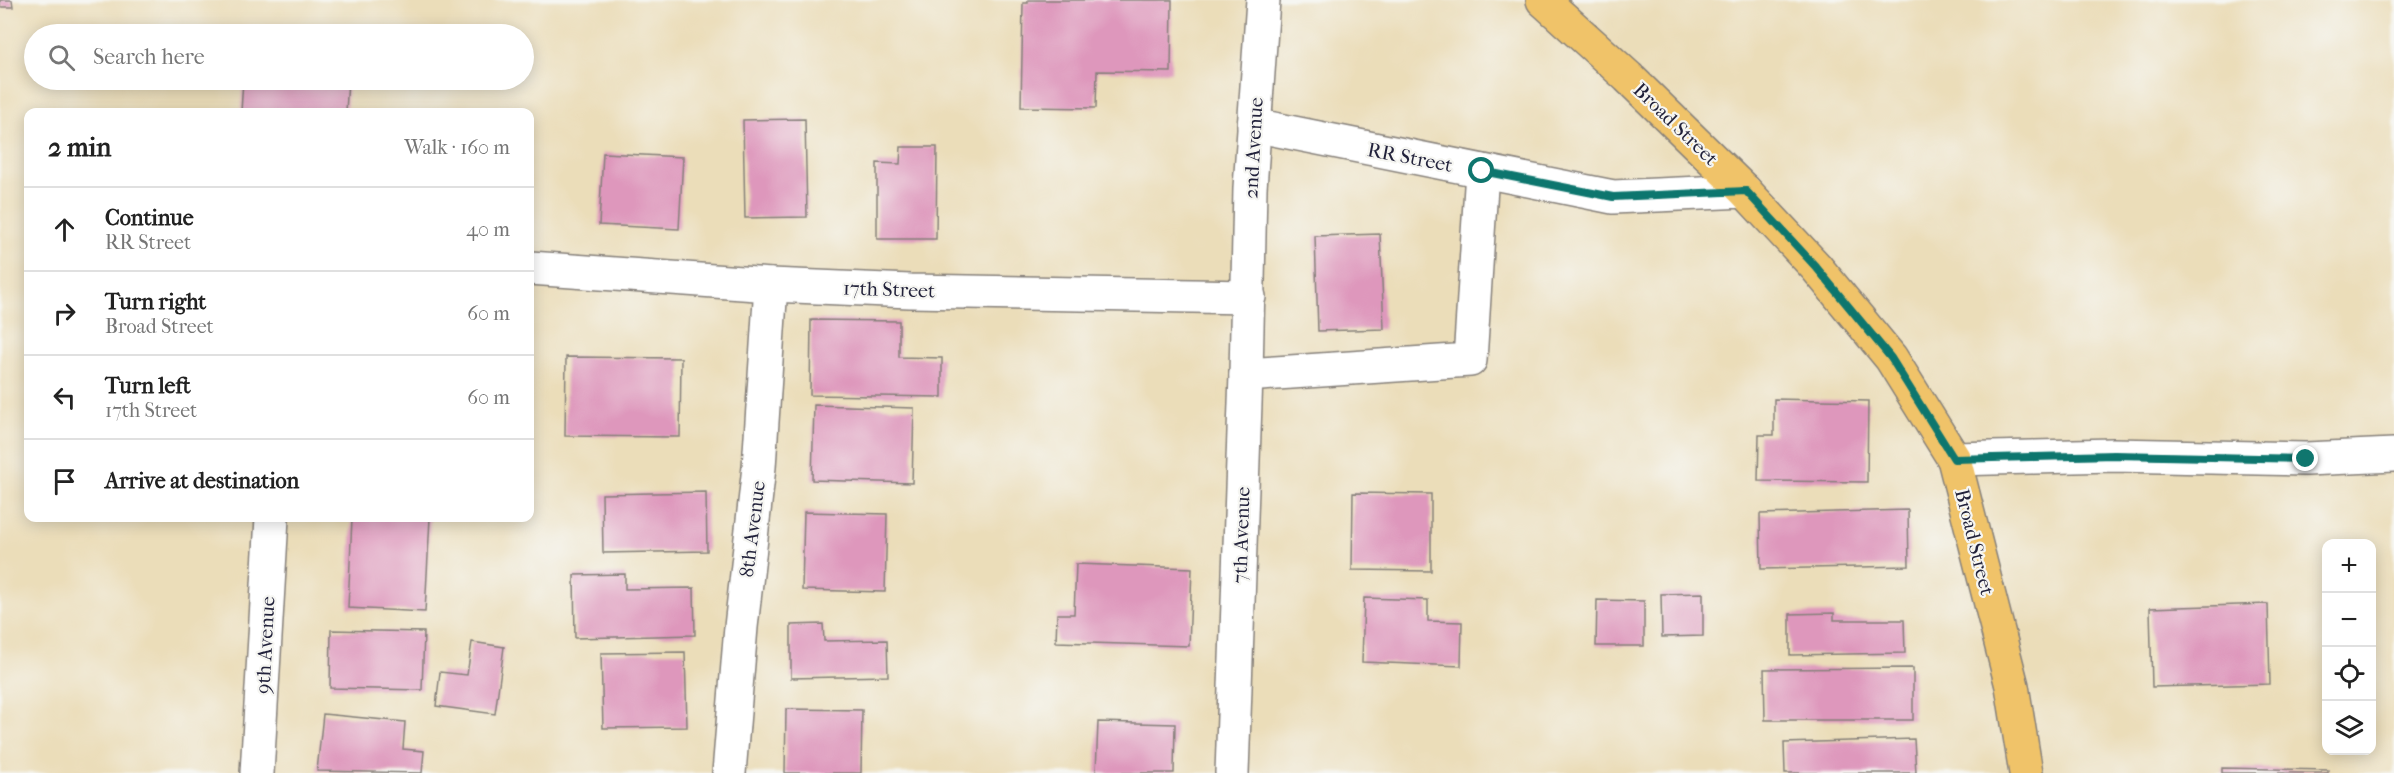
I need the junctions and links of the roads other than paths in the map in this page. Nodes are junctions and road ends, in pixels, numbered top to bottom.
1 (1263, 0) edge
2 (1543, 0) edge
3 (1254, 125) junction
4 (1482, 171) junction
5 (1746, 191) junction
6 (534, 268) edge
7 (771, 285) junction
8 (1249, 297) junction
9 (1246, 375) junction
10 (2394, 455) edge
11 (1954, 459) junction
12 (272, 522) edge
13 (257, 773) edge
14 (729, 773) edge
15 (1232, 773) edge
16 (2026, 773) edge

1 - 3 street, 2nd Avenue
2 - 5 main road, Broad Street
3 - 4 street, RR Street
3 - 8 street, 2nd Avenue
4 - 5 street, RR Street
4 - 9 street
5 - 11 main road, Broad Street
6 - 7 street, 17th Street
7 - 8 street, 17th Street
7 - 14 street, 8th Avenue
8 - 9 street, 7th Avenue
9 - 15 street, 7th Avenue
10 - 11 street
11 - 16 main road, Broad Street
12 - 13 street, 9th Avenue

